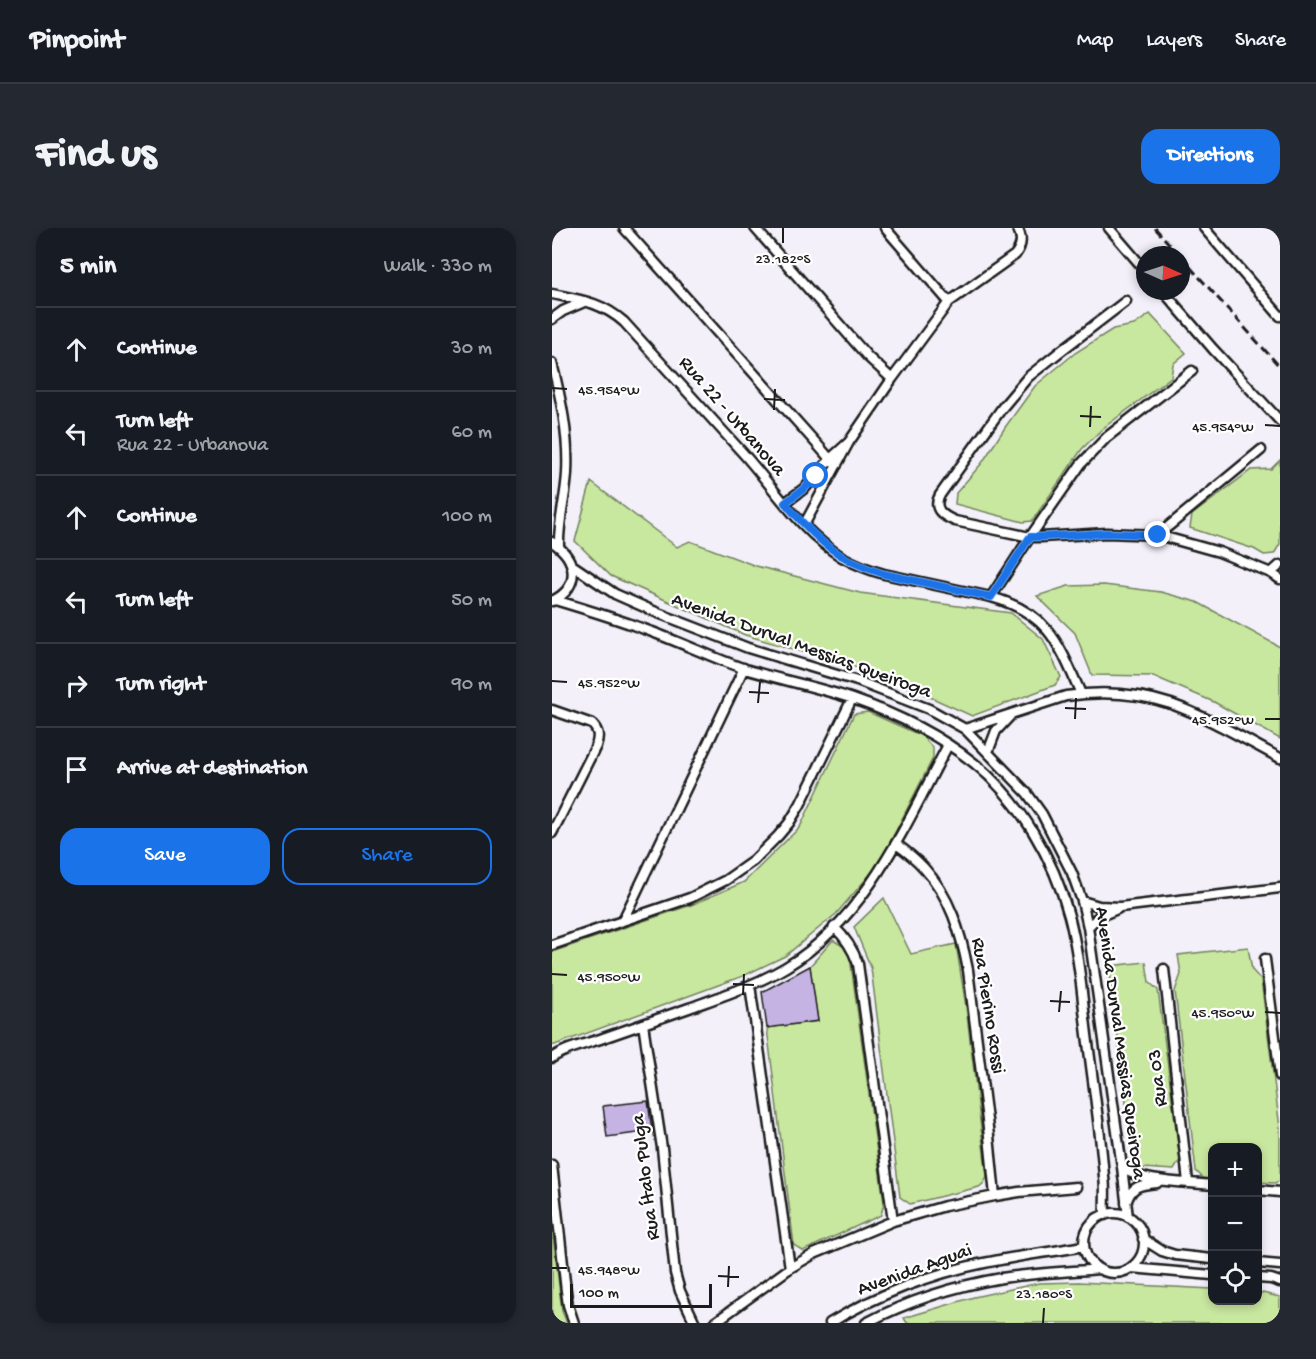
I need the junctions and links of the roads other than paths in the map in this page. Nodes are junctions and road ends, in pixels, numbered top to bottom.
1 (624, 228) edge
2 (756, 228) edge
3 (885, 228) edge
4 (1017, 228) edge
5 (1109, 228) edge
6 (1204, 228) edge
7 (1136, 260) edge
8 (552, 294) edge
9 (1171, 300) edge
10 (1126, 301) dead end
11 (585, 302) junction
12 (950, 302) junction
13 (1280, 316) edge
14 (552, 319) edge
15 (552, 363) edge
16 (1192, 371) dead end
17 (892, 379) junction
18 (1280, 421) edge
19 (1261, 450) dead end
20 (834, 462) junction
21 (785, 503) junction
22 (804, 525) junction
23 (1158, 535) junction
24 (1030, 537) junction
25 (556, 544) edge
26 (572, 565) junction
27 (1280, 565) edge
28 (1271, 573) junction
29 (1280, 579) edge
30 (991, 597) junction
31 (553, 600) edge
32 (744, 668) junction
33 (1081, 694) junction
34 (852, 699) junction
35 (552, 710) edge
36 (1012, 714) junction
37 (965, 729) junction
38 (948, 744) junction
39 (988, 752) junction
40 (1280, 758) edge
41 (552, 834) edge
42 (896, 844) junction
43 (1280, 888) edge
44 (1082, 901) junction
45 (1120, 908) junction
46 (623, 920) junction
47 (834, 927) junction
48 (1088, 927) junction
49 (552, 945) edge
50 (1264, 959) dead end
51 (1164, 969) dead end
52 (750, 985) junction
53 (643, 1024) junction
54 (552, 1058) edge
55 (1280, 1076) edge
56 (552, 1165) edge
57 (1122, 1167) junction
58 (1167, 1181) junction
59 (1188, 1182) junction
60 (1208, 1184) edge
61 (1076, 1186) dead end
62 (1262, 1190) edge
63 (1280, 1192) edge
64 (995, 1196) junction
65 (1125, 1203) junction
66 (1105, 1215) junction
67 (1128, 1217) junction
68 (893, 1221) junction
69 (1143, 1239) junction
70 (1084, 1246) junction
71 (1208, 1259) edge
72 (1262, 1263) edge
73 (1280, 1265) edge
74 (790, 1268) junction
75 (1131, 1268) junction
76 (1099, 1269) junction
77 (1208, 1275) edge
78 (1262, 1278) edge
79 (1280, 1282) edge
80 (574, 1323) edge
81 (695, 1323) edge
82 (714, 1323) edge
83 (830, 1323) edge
84 (866, 1323) edge

1 - 20 street
2 - 17 street
3 - 12 street
4 - 12 street
5 - 7 street
6 - 13 street
8 - 11 street, Rua 22 - Urbanova
9 - 18 street
10 - 24 street
11 - 14 street
11 - 21 street, Rua 22 - Urbanova
12 - 17 street
15 - 25 street
16 - 24 street
17 - 20 street
19 - 23 street
20 - 21 street
20 - 22 street
21 - 22 street, Rua 22 - Urbanova
22 - 30 street, Rua 22 - Urbanova
23 - 24 street
23 - 28 street
24 - 30 street
25 - 26 street
26 - 31 street
26 - 37 street, Avenida Durval Messias Queiroga
27 - 28 street
28 - 29 street
30 - 33 street, Rua 22 - Urbanova
31 - 32 street, Avenida Durval Messias Queiroga
32 - 34 street, Avenida Durval Messias Queiroga
32 - 46 street
33 - 36 street
33 - 40 street
34 - 38 street, Avenida Durval Messias Queiroga
34 - 46 street
35 - 41 street
36 - 37 street
36 - 39 street
37 - 39 street, Avenida Durval Messias Queiroga
38 - 42 street
38 - 66 street, Avenida Durval Messias Queiroga
39 - 44 street, Avenida Durval Messias Queiroga
42 - 47 street
42 - 64 street, Rua Pierino Rossi
43 - 45 street
44 - 45 street
44 - 48 street, Avenida Durval Messias Queiroga
45 - 48 street
46 - 49 street
47 - 52 street
47 - 68 street
48 - 57 street, Avenida Durval Messias Queiroga
50 - 55 street
51 - 59 street, Rua 03
52 - 53 street
52 - 74 street
53 - 54 street
53 - 81 street, Rua Ítalo Pulga
56 - 80 street
57 - 58 street
57 - 65 street, Avenida Durval Messias Queiroga
58 - 59 street
58 - 65 street
59 - 60 street
61 - 64 street
62 - 63 street
64 - 68 street
65 - 67 street, Avenida Durval Messias Queiroga
66 - 67 street
66 - 70 street
67 - 69 street
68 - 74 street
69 - 71 street
69 - 75 street
70 - 76 street
70 - 83 street, Avenida Aguai
72 - 73 street
74 - 82 street
75 - 76 street
75 - 77 street
76 - 84 street, Avenida Aguai
78 - 79 street

